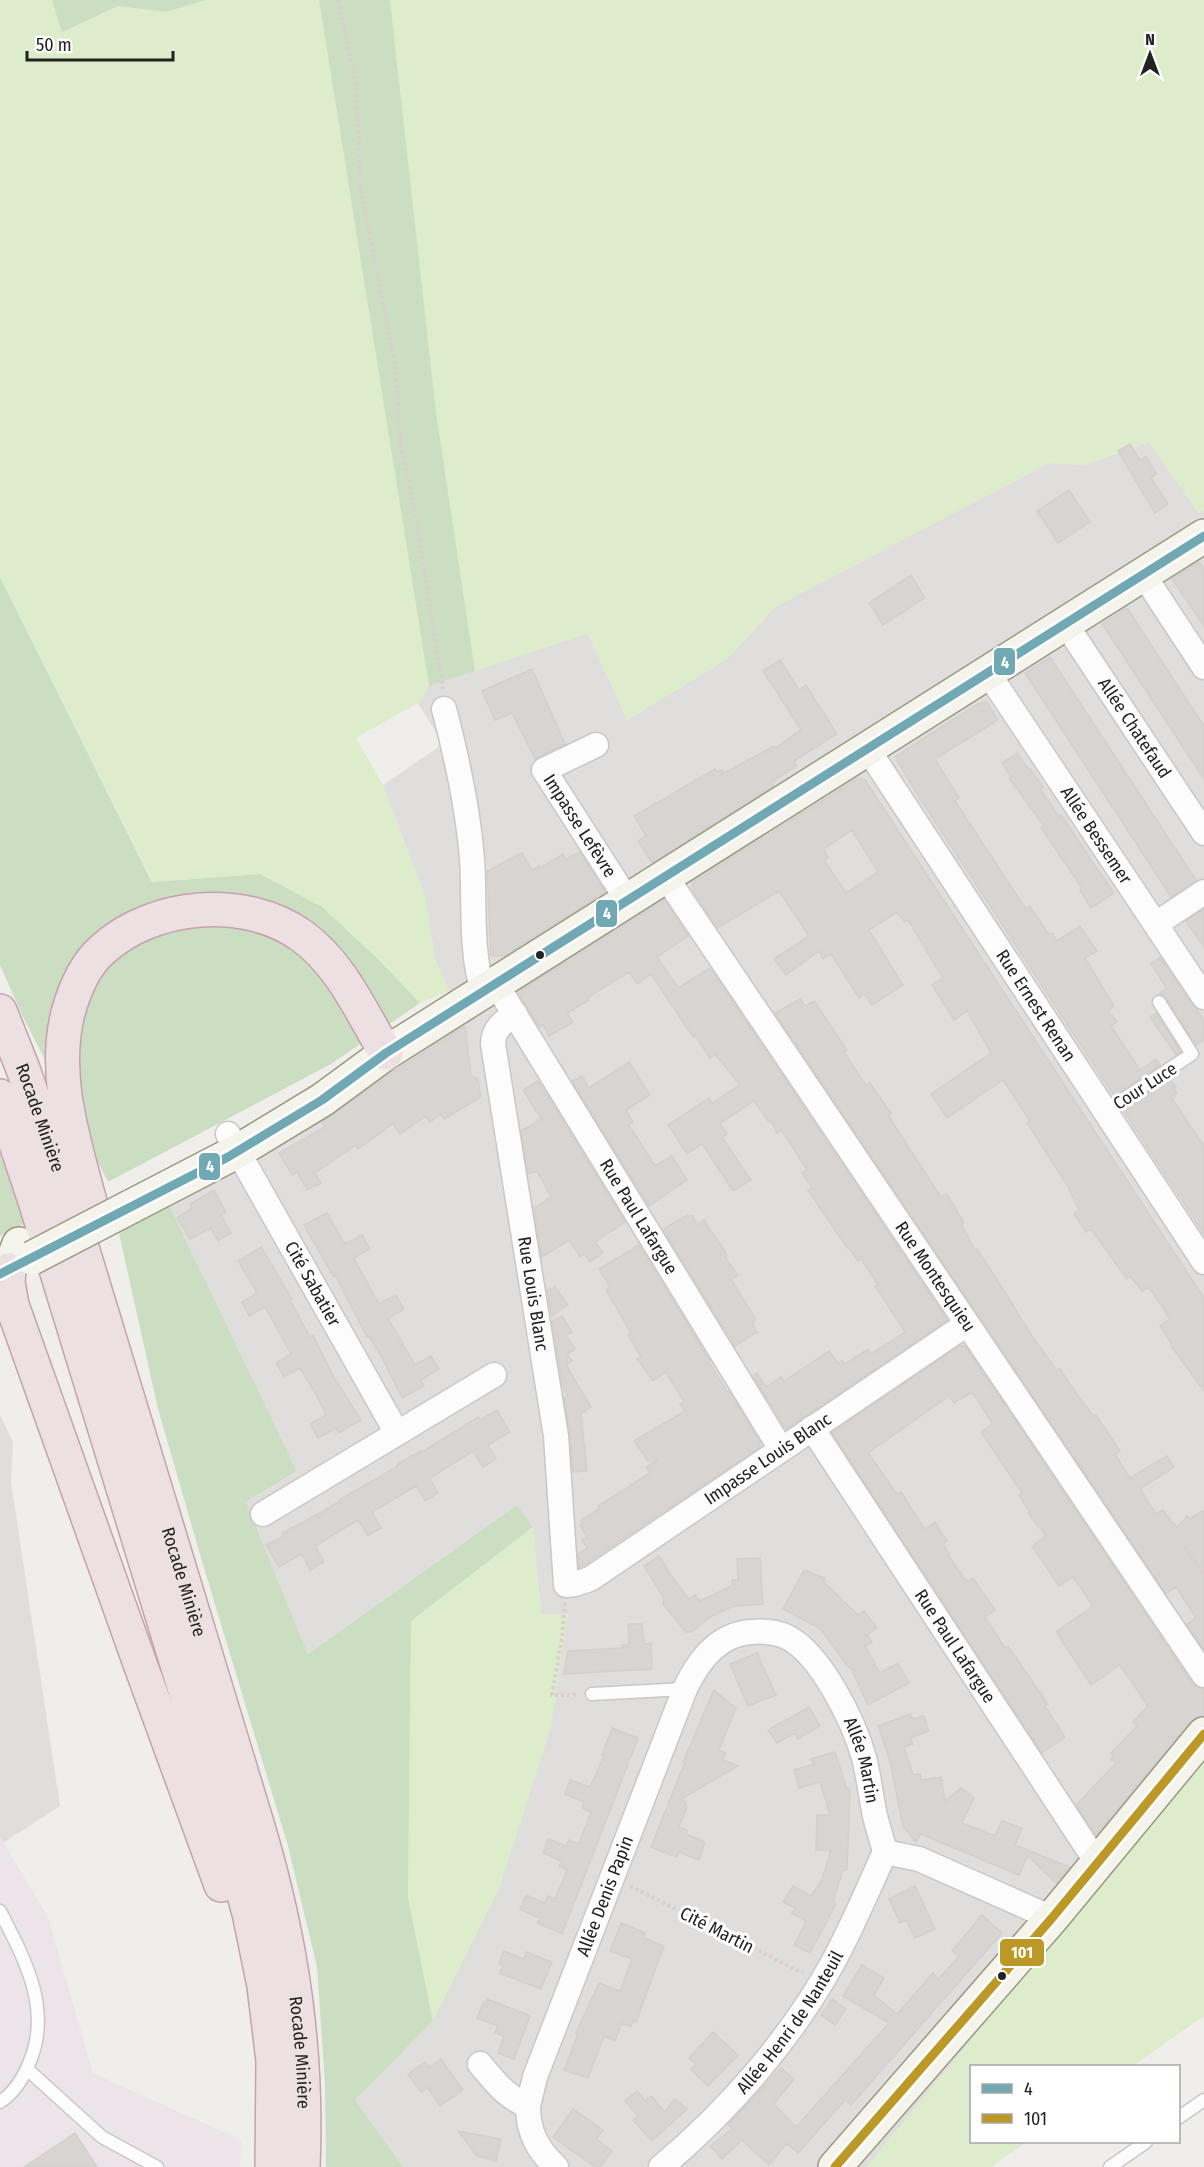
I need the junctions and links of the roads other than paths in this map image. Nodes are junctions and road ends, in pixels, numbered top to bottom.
1 (1204, 536) edge
2 (1143, 574) junction
3 (1065, 623) junction
4 (1204, 667) edge
5 (988, 673) junction
6 (444, 709) road end
7 (596, 745) dead end
8 (867, 748) junction
9 (1204, 833) edge
10 (666, 877) junction
11 (1204, 892) edge
12 (628, 901) junction
13 (1156, 924) junction
14 (489, 988) junction
15 (1204, 997) edge
16 (1160, 1002) dead end
17 (0, 1011) edge
18 (514, 1014) junction
19 (386, 1053) junction
20 (0, 1096) edge
21 (1106, 1111) junction
22 (233, 1143) junction
23 (14, 1257) edge
24 (1204, 1262) edge
25 (10, 1319) edge
26 (967, 1324) junction
27 (107, 1334) junction
28 (494, 1375) dead end
29 (812, 1428) junction
30 (397, 1434) junction
31 (781, 1449) junction
32 (263, 1514) dead end
33 (566, 1585) joint
34 (1204, 1675) edge
35 (685, 1689) junction
36 (592, 1694) road end
37 (1204, 1734) edge
38 (885, 1852) junction
39 (1098, 1864) junction
40 (0, 1911) edge
41 (1052, 1918) junction
42 (480, 2064) dead end
43 (27, 2069) junction
44 (1204, 2100) edge
45 (0, 2102) edge
46 (528, 2106) junction
47 (1180, 2117) edge
48 (1145, 2143) edge
49 (154, 2166) edge
50 (272, 2167) edge
51 (303, 2167) edge
52 (556, 2167) edge
53 (661, 2167) edge
54 (835, 2167) edge
55 (1110, 2167) edge

1 - 2 street
2 - 3 street
2 - 4 street
3 - 5 street
3 - 9 street, Allée Chatefaud
5 - 8 street
5 - 13 street, Allée Bessemer
6 - 14 street, Rue Paul Lafargue
7 - 12 street, Impasse Lefèvre
8 - 10 street
8 - 21 street, Rue Ernest Renan
10 - 12 street
10 - 26 street, Rue Montesquieu
11 - 13 street
12 - 14 street
13 - 15 street, Allée Bessemer
14 - 18 street, Rue Paul Lafargue
14 - 19 street
16 - 21 lane, Cour Luce
17 - 27 highway, Rocade Minière
18 - 31 street, Rue Paul Lafargue
18 - 33 street, Rue Louis Blanc
19 - 22 street
19 - 27 highway
20 - 50 highway, Rocade Minière
21 - 24 street, Rue Ernest Renan
22 - 23 street
22 - 30 street, Cité Sabatier
23 - 25 highway
25 - 50 highway
26 - 29 street, Impasse Louis Blanc
26 - 34 street, Rue Montesquieu
27 - 51 highway, Rocade Minière
28 - 30 street
29 - 31 street, Impasse Louis Blanc
29 - 39 street, Rue Paul Lafargue
30 - 32 street
31 - 33 street, Impasse Louis Blanc
35 - 36 lane
35 - 38 street, Allée Martin
35 - 46 street, Allée Denis Papin
37 - 39 street
38 - 41 street
38 - 53 street, Allée Henri de Nanteuil
39 - 41 street
40 - 43 lane
41 - 54 street
42 - 46 street
43 - 45 lane
43 - 49 lane
44 - 47 lane
46 - 52 street
48 - 55 lane

